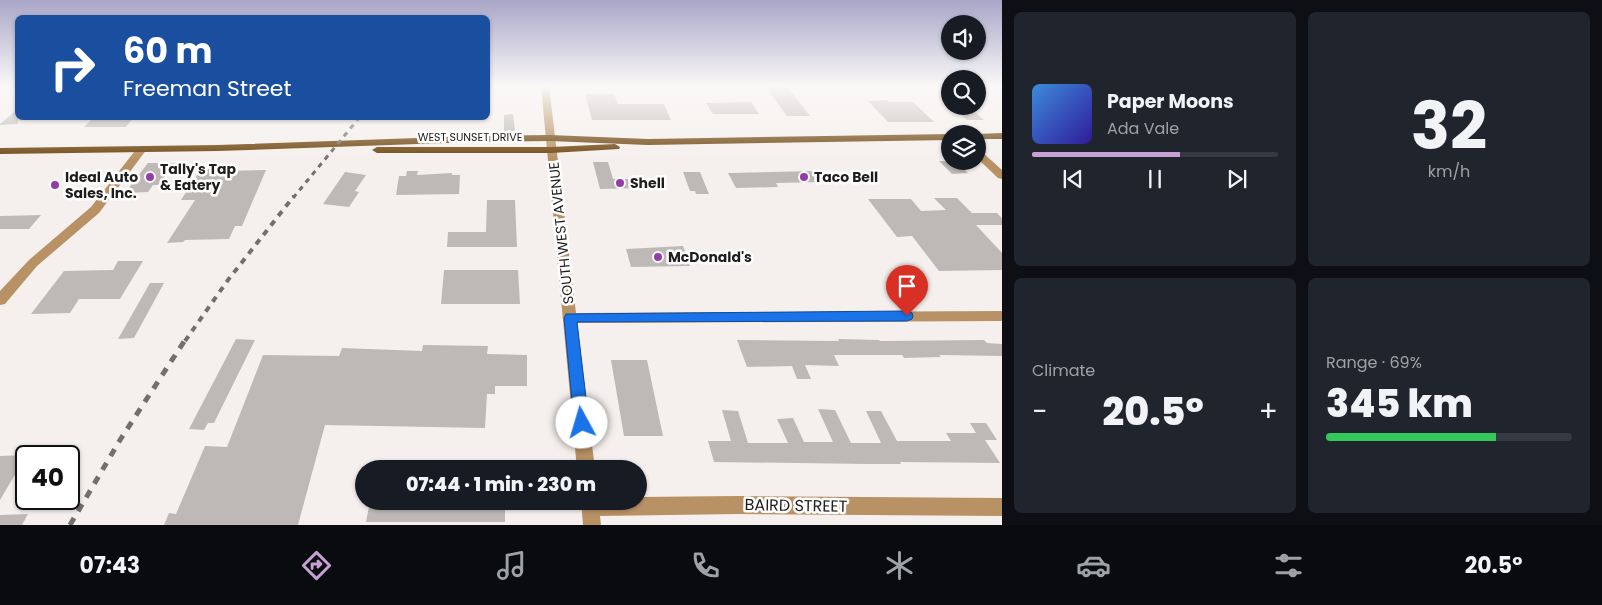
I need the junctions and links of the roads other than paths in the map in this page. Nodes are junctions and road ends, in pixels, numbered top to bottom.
1 (547, 110) edge
2 (986, 136) edge
3 (1002, 136) edge
4 (941, 137) edge
5 (550, 144) junction
6 (142, 149) junction
7 (0, 151) edge
8 (986, 161) edge
9 (1002, 176) edge
10 (0, 300) edge
11 (1002, 316) edge
12 (570, 318) junction
13 (585, 460) edge
14 (647, 504) edge
15 (1002, 507) edge
16 (591, 510) edge
17 (592, 525) edge

1 - 5 street, SOUTH WEST AVENUE
2 - 3 main road
4 - 5 main road, WEST SUNSET DRIVE
5 - 6 main road, WEST SUNSET DRIVE
5 - 12 street, SOUTH WEST AVENUE
6 - 7 main road, WEST SUNSET DRIVE
6 - 10 street
8 - 9 street
11 - 12 street
12 - 13 street, SOUTH WEST AVENUE
14 - 15 street, BAIRD STREET
16 - 17 street

